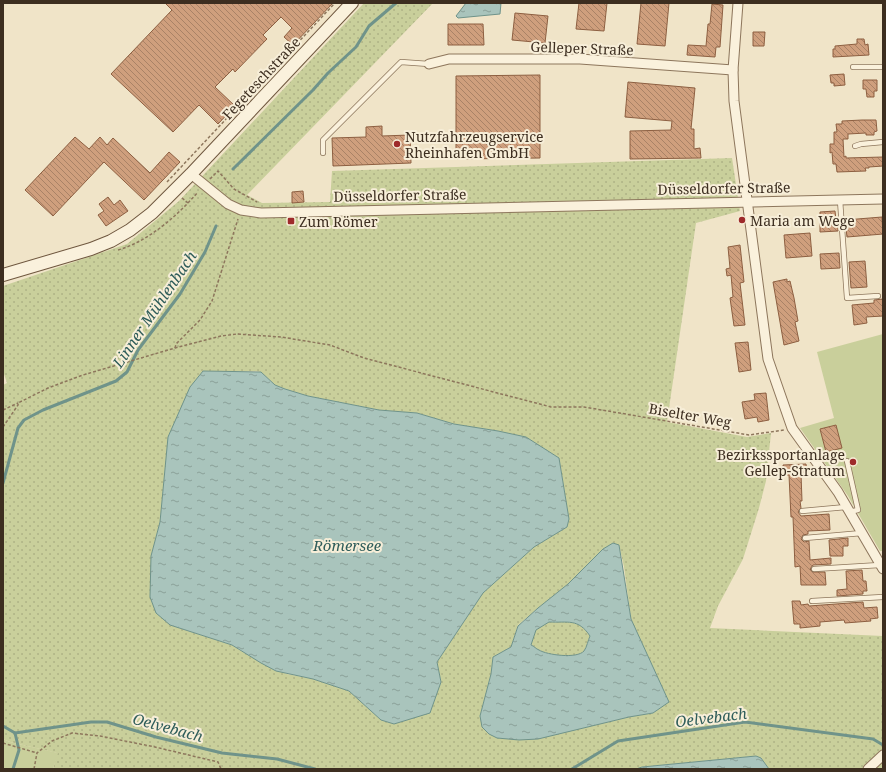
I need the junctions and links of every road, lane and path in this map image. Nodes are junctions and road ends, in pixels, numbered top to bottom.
1 (335, 3) edge
2 (352, 3) edge
3 (738, 3) edge
4 (429, 64) joint
5 (853, 67) dead end
6 (883, 67) edge
7 (733, 70) junction
8 (883, 142) edge
9 (855, 146) dead end
10 (323, 153) dead end
11 (192, 174) junction
12 (166, 182) dead end
13 (204, 185) junction
14 (840, 200) junction
15 (883, 200) edge
16 (747, 202) junction
17 (258, 203) dead end
18 (241, 210) junction
19 (3, 275) edge
20 (878, 296) dead end
21 (175, 348) junction
22 (18, 402) junction
23 (3, 410) edge
24 (3, 427) edge
25 (792, 428) junction
26 (848, 461) dead end
27 (848, 510) junction
28 (802, 511) dead end
29 (862, 533) junction
30 (805, 538) dead end
31 (882, 567) edge
32 (814, 570) dead end
33 (883, 597) edge
34 (812, 601) dead end
35 (3, 743) edge
36 (37, 753) junction
37 (883, 755) edge
38 (34, 769) edge
39 (221, 769) edge
40 (868, 769) edge

1 - 12 path
2 - 11 main road, Fegeteschstraße
3 - 7 street
4 - 7 street, Gelleper Straße
4 - 10 lane
5 - 6 lane
7 - 16 street
8 - 9 lane
11 - 13 street, Düsseldorfer Straße
11 - 19 main road
13 - 17 path
13 - 18 street, Düsseldorfer Straße
14 - 15 street, Düsseldorfer Straße
14 - 16 street, Düsseldorfer Straße
14 - 20 lane
16 - 18 street, Düsseldorfer Straße
16 - 25 street
18 - 21 path
21 - 22 path, Biselter Weg
21 - 25 path, Biselter Weg
22 - 23 path, Biselter Weg
22 - 24 path
25 - 27 street
26 - 27 lane
27 - 28 lane
27 - 29 street
29 - 30 lane
29 - 31 street
31 - 32 lane
33 - 34 lane
35 - 36 path
36 - 38 path
36 - 39 path
37 - 40 street

